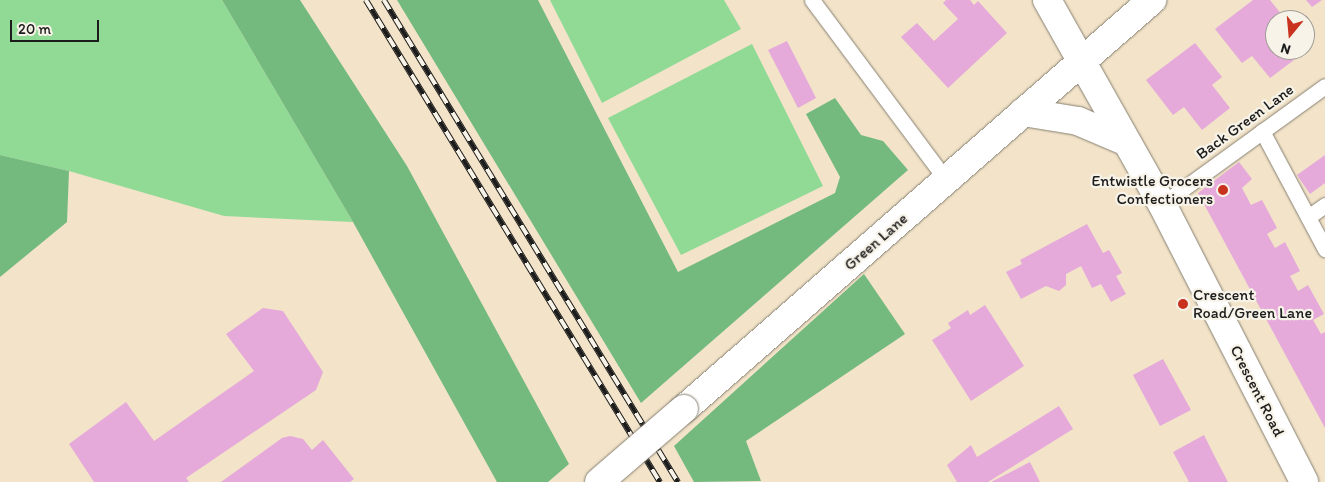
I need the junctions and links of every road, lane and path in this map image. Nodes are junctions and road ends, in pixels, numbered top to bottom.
1 (812, 0) edge
2 (1047, 0) edge
3 (1152, 0) edge
4 (1080, 64) junction
5 (1325, 86) edge
6 (1023, 112) junction
7 (1262, 131) junction
8 (1125, 141) junction
9 (946, 180) junction
10 (1162, 204) junction
11 (1325, 205) edge
12 (1308, 217) junction
13 (1325, 249) edge
14 (599, 482) edge
15 (1304, 482) edge

1 - 9 lane
2 - 4 street, Crescent Road
3 - 4 street, Green Lane
4 - 6 street, Green Lane
4 - 8 street, Crescent Road
5 - 7 lane, Back Green Lane
6 - 8 street
6 - 9 street, Green Lane
7 - 10 lane, Back Green Lane
7 - 12 lane
8 - 10 street, Crescent Road
9 - 14 street, Green Lane, bridge
10 - 15 street, Crescent Road
11 - 12 lane
12 - 13 lane

